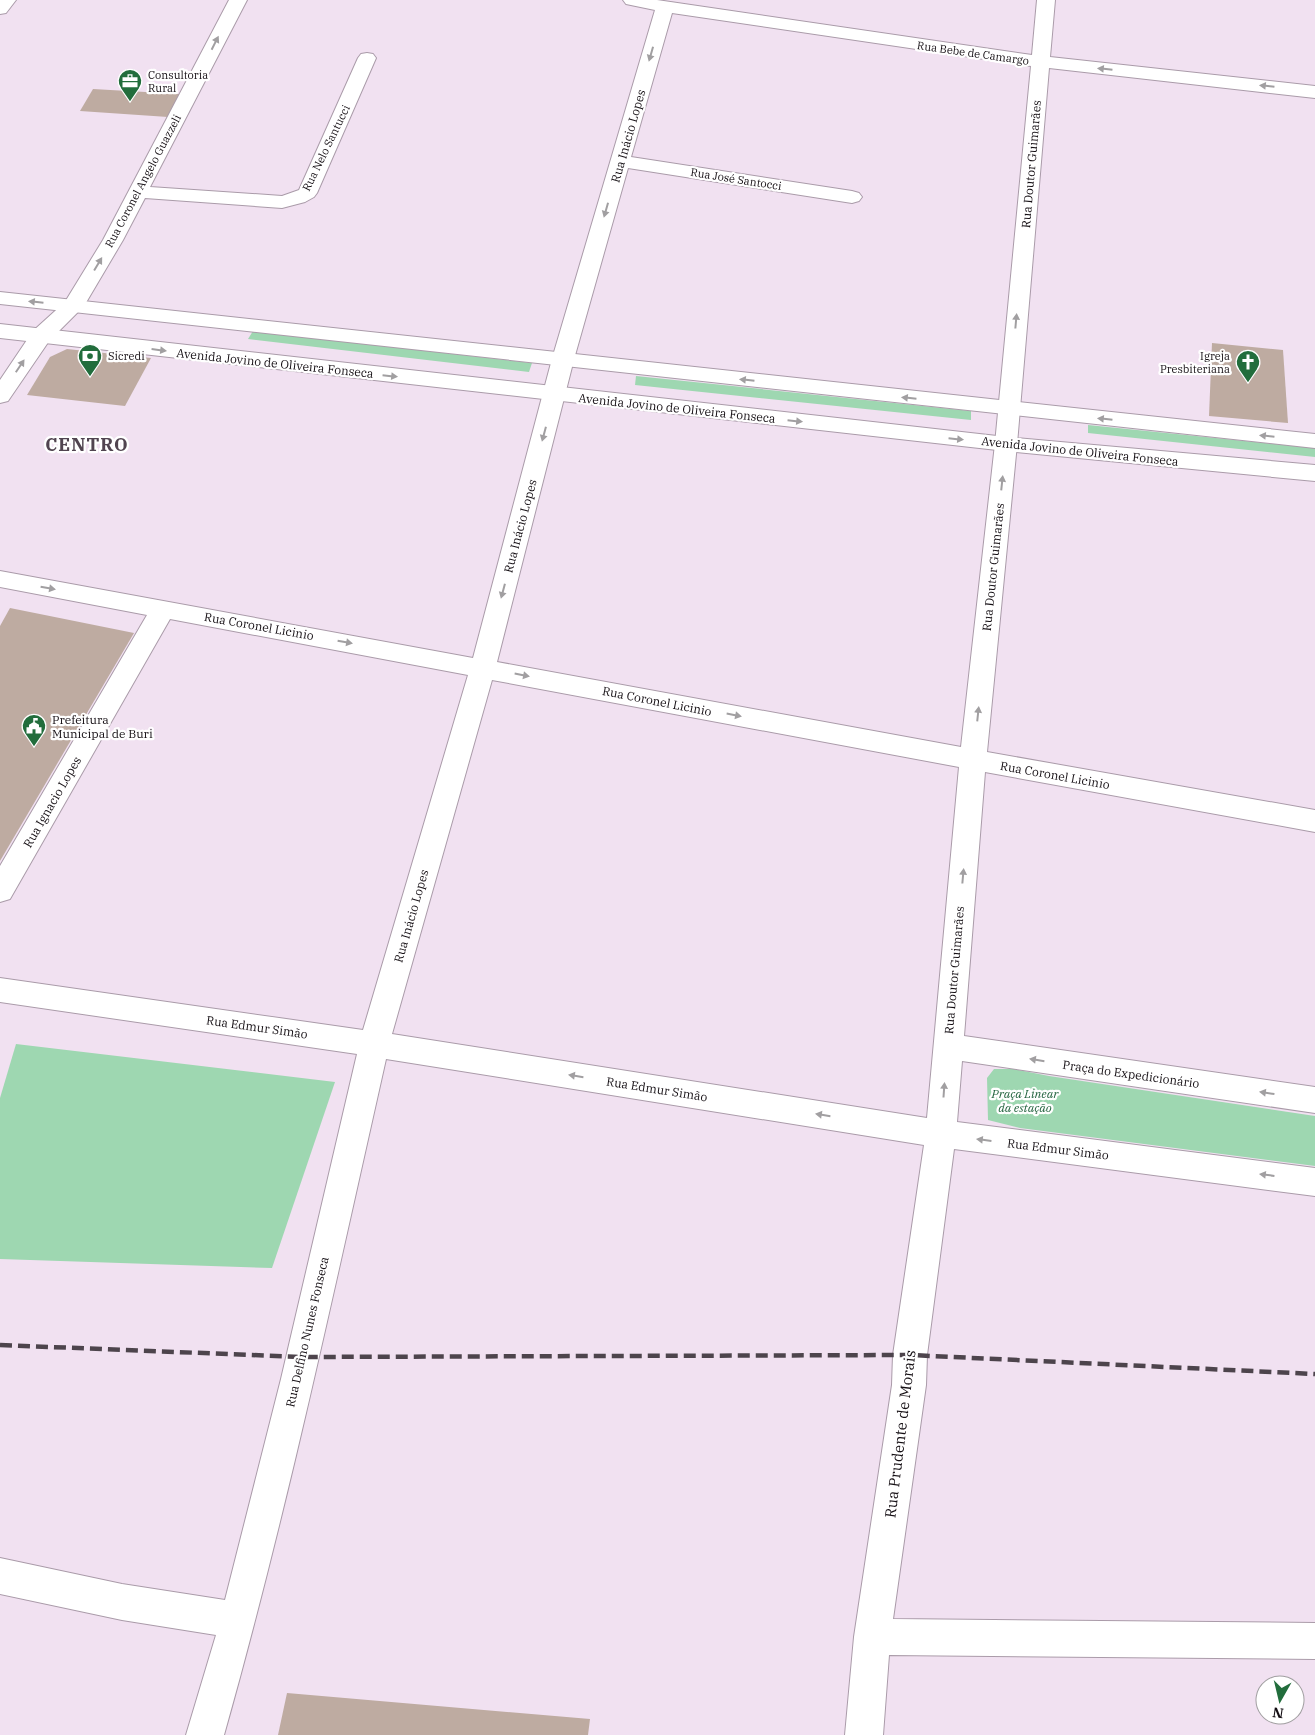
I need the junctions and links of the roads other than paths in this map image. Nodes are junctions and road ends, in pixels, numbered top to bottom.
1 (7, 0) edge
2 (238, 0) edge
3 (632, 0) edge
4 (1046, 0) edge
5 (665, 7) junction
6 (0, 9) edge
7 (368, 58) dead end
8 (1041, 62) junction
9 (1315, 92) edge
10 (621, 161) junction
11 (138, 192) junction
12 (852, 197) dead end
13 (0, 298) edge
14 (73, 306) junction
15 (223, 322) junction
16 (0, 331) edge
17 (41, 336) junction
18 (206, 355) junction
19 (563, 359) junction
20 (554, 394) junction
21 (0, 396) edge
22 (1008, 409) junction
23 (1315, 441) edge
24 (1006, 444) junction
25 (1315, 473) edge
26 (0, 579) edge
27 (163, 609) junction
28 (483, 667) junction
29 (973, 761) junction
30 (1315, 821) edge
31 (0, 892) edge
32 (0, 990) edge
33 (374, 1044) junction
34 (948, 1046) junction
35 (1315, 1100) edge
36 (941, 1134) junction
37 (1315, 1182) edge
38 (0, 1576) edge
39 (238, 1620) junction
40 (872, 1638) junction
41 (1315, 1641) edge
42 (205, 1735) edge
43 (864, 1735) edge

1 - 6 street
11 -> 2 street, Rua Coronel Angelo Guazzeli
3 - 5 street, Rua Bebe de Camargo
4 - 8 street, Rua Doutor Guimarães
5 - 8 street, Rua Bebe de Camargo
5 -> 10 street, Rua Inácio Lopes
7 - 11 street, Rua Nelo Santucci
9 -> 8 street, Rua Bebe de Camargo
22 -> 8 street, Rua Doutor Guimarães
10 - 12 street, Rua José Santocci
10 -> 19 street, Rua Inácio Lopes
14 -> 11 street, Rua Coronel Angelo Guazzeli
14 -> 13 street
14 - 15 street
14 - 17 street, Rua Coronel Angelo Guazzeli
15 - 18 street
15 - 19 street
16 - 17 street, Avenida Jovino de Oliveira Fonseca
17 -> 18 street, Avenida Jovino de Oliveira Fonseca
21 -> 17 street, Rua Coronel Angelo Guazzeli
18 -> 20 street, Avenida Jovino de Oliveira Fonseca
19 - 20 street, Rua Inácio Lopes
22 -> 19 street
20 -> 24 street, Avenida Jovino de Oliveira Fonseca
20 -> 28 street, Rua Inácio Lopes
23 -> 22 street
22 - 24 street, Rua Doutor Guimarães
24 - 25 street, Avenida Jovino de Oliveira Fonseca
29 -> 24 street, Rua Doutor Guimarães
26 -> 27 street, Rua Coronel Licinio
27 -> 28 street, Rua Coronel Licinio
27 - 31 street, Rua Ignacio Lopes
28 -> 29 street, Rua Coronel Licinio
28 - 33 street, Rua Inácio Lopes
29 - 30 street, Rua Coronel Licinio
34 -> 29 street, Rua Doutor Guimarães
32 - 33 street, Rua Edmur Simão
36 -> 33 street, Rua Edmur Simão
33 - 39 street, Rua Delfino Nunes Fonseca
35 -> 34 street, Praça do Expedicionário
36 -> 34 street, Rua Doutor Guimarães
37 -> 36 street, Rua Edmur Simão
36 - 40 street, Rua Prudente de Morais
38 - 39 street
39 - 42 street, Rua Delfino Nunes Fonseca
40 - 41 street
40 - 43 street, Rua Prudente de Morais

